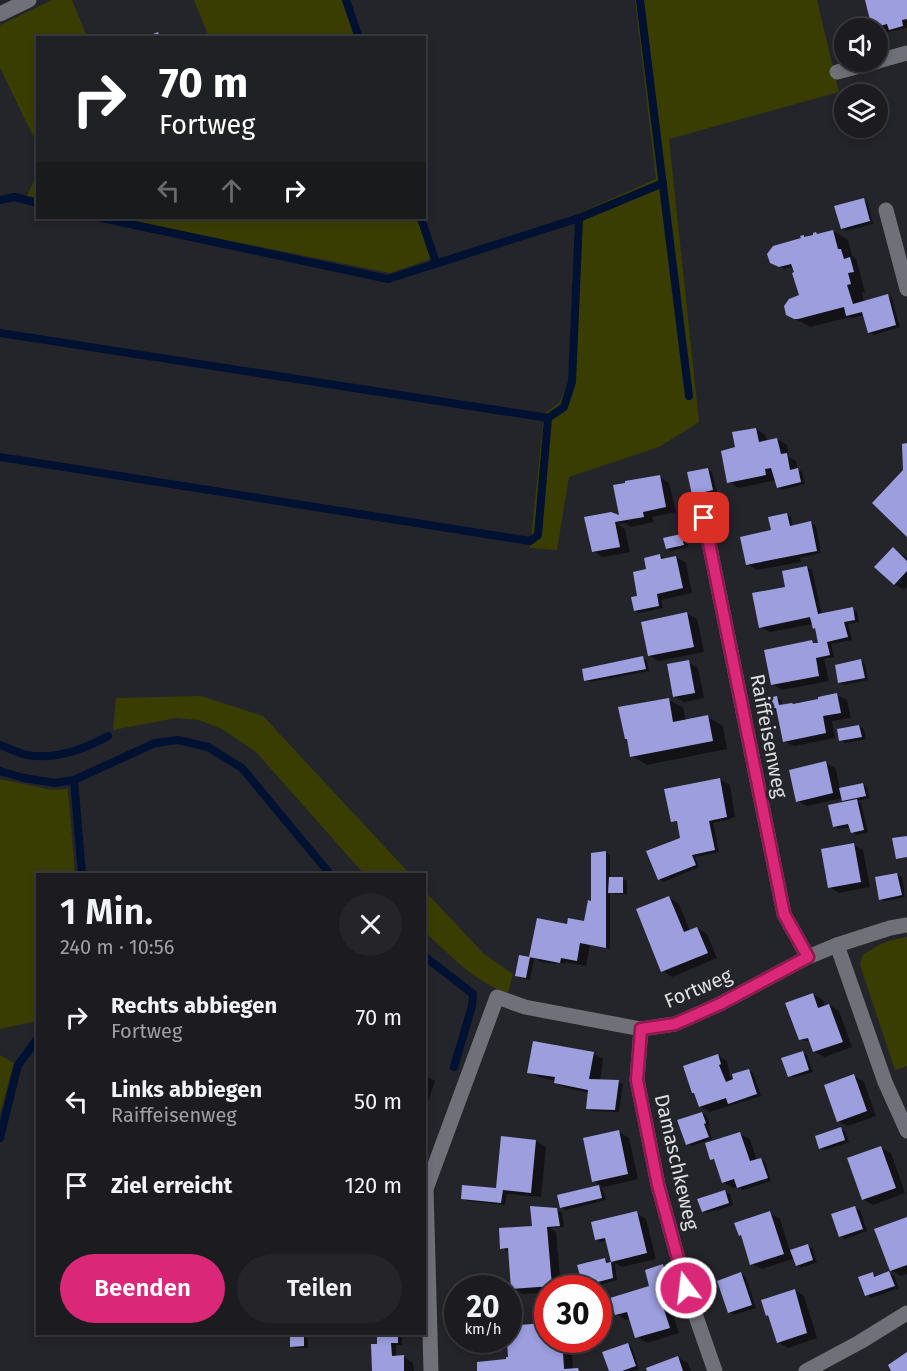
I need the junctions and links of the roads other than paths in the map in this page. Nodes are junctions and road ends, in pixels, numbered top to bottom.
1 (29, 0) edge
2 (0, 14) edge
3 (907, 54) edge
4 (888, 58) edge
5 (886, 210) dead end
6 (907, 289) edge
7 (704, 518) dead end
8 (907, 925) edge
9 (837, 945) junction
10 (808, 957) junction
11 (641, 1029) junction
12 (907, 1131) edge
13 (907, 1313) edge
14 (431, 1371) edge
15 (715, 1371) edge
16 (806, 1371) edge

1 - 2 street
3 - 4 street
5 - 6 street
7 - 10 street, Raiffeisenweg
8 - 9 street, Fortweg
9 - 10 street, Fortweg
9 - 12 street
10 - 11 street, Fortweg
11 - 14 street, Fortweg
11 - 15 street, Damaschkeweg
13 - 16 street

